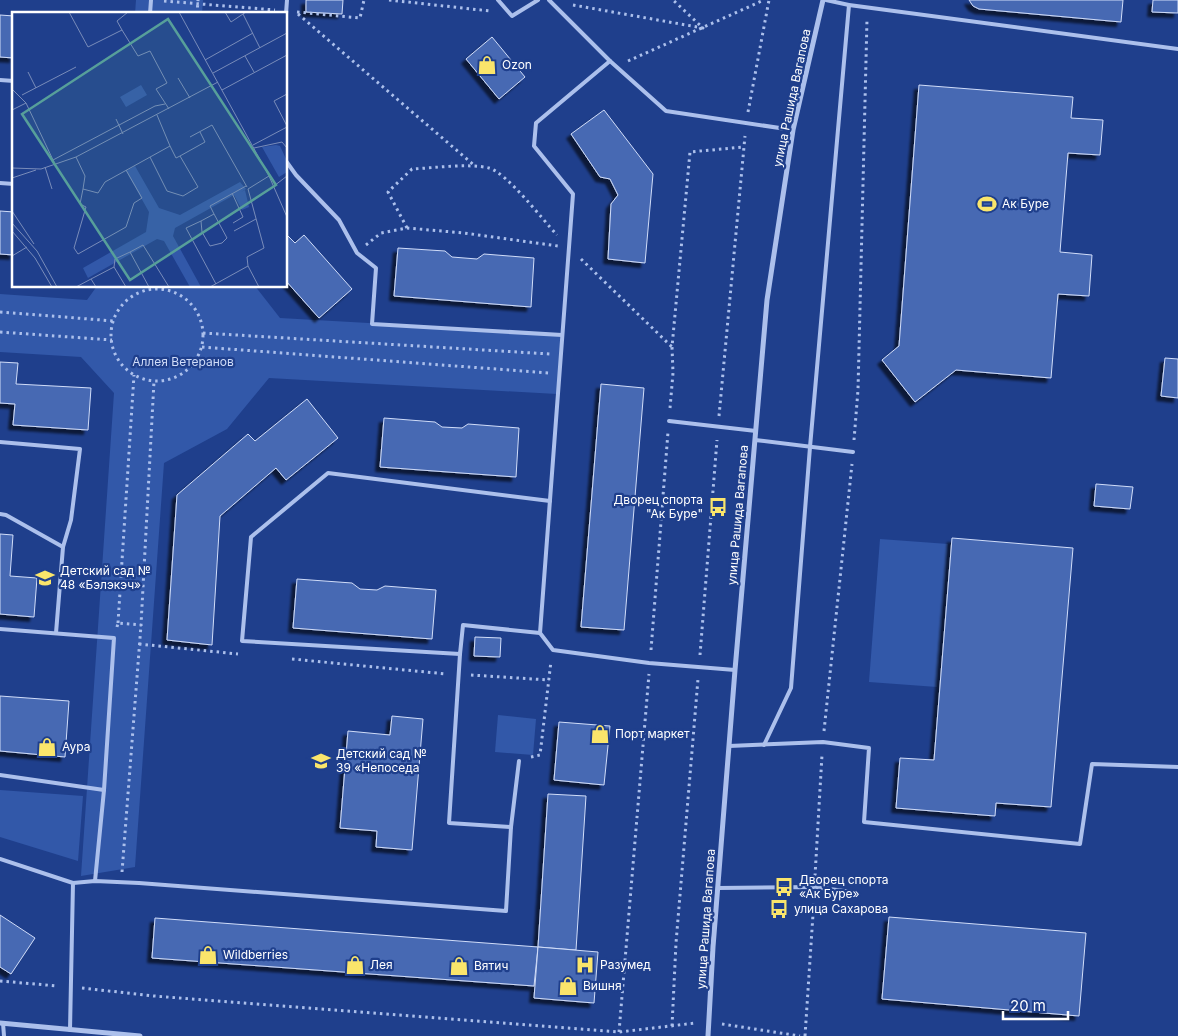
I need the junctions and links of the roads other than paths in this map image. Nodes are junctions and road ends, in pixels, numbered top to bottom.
1 (287, 0) edge
2 (538, 0) edge
3 (824, 0) edge
4 (499, 1) edge
5 (550, 1) edge
6 (849, 5) junction
7 (286, 12) edge
8 (1178, 49) edge
9 (610, 62) junction
10 (793, 130) junction
11 (288, 164) edge
12 (562, 335) junction
13 (669, 421) road end
14 (756, 431) junction
15 (755, 440) junction
16 (0, 442) edge
17 (810, 446) junction
18 (853, 452) road end
19 (550, 501) junction
20 (0, 514) edge
21 (63, 547) junction
22 (0, 629) edge
23 (56, 633) junction
24 (540, 633) junction
25 (460, 654) junction
26 (735, 670) junction
27 (764, 745) junction
28 (729, 746) junction
29 (519, 761) road end
30 (1178, 767) edge
31 (0, 774) edge
32 (104, 790) junction
33 (511, 826) junction
34 (0, 859) edge
35 (95, 881) junction
36 (73, 883) junction
37 (718, 888) junction
38 (852, 892) dead end
39 (2, 1023) edge
40 (70, 1030) junction
41 (4, 1036) edge
42 (140, 1036) edge
43 (708, 1036) edge

1 - 7 lane
2 - 4 lane
3 - 6 lane
3 - 10 street, улица Рашида Вагапова
5 - 9 lane
6 - 8 lane
6 - 17 lane
9 - 10 lane
9 - 12 lane
10 - 14 street, улица Рашида Вагапова
11 - 12 lane
12 - 19 lane
13 - 14 lane
14 - 15 street, улица Рашида Вагапова
15 - 17 lane
15 - 26 street, улица Рашида Вагапова
16 - 21 lane
17 - 18 lane
17 - 27 lane
19 - 24 lane
19 - 25 lane
20 - 21 lane
21 - 23 lane
22 - 23 lane
23 - 32 lane
24 - 25 lane
24 - 26 lane
25 - 33 lane
26 - 28 street, улица Рашида Вагапова
27 - 28 lane
27 - 30 lane
28 - 37 street, улица Рашида Вагапова
29 - 33 lane
31 - 32 lane
32 - 35 lane
33 - 35 lane
34 - 36 lane
35 - 36 lane
36 - 40 lane
37 - 38 lane
37 - 43 street, улица Рашида Вагапова
39 - 40 street
39 - 41 lane
40 - 42 street

